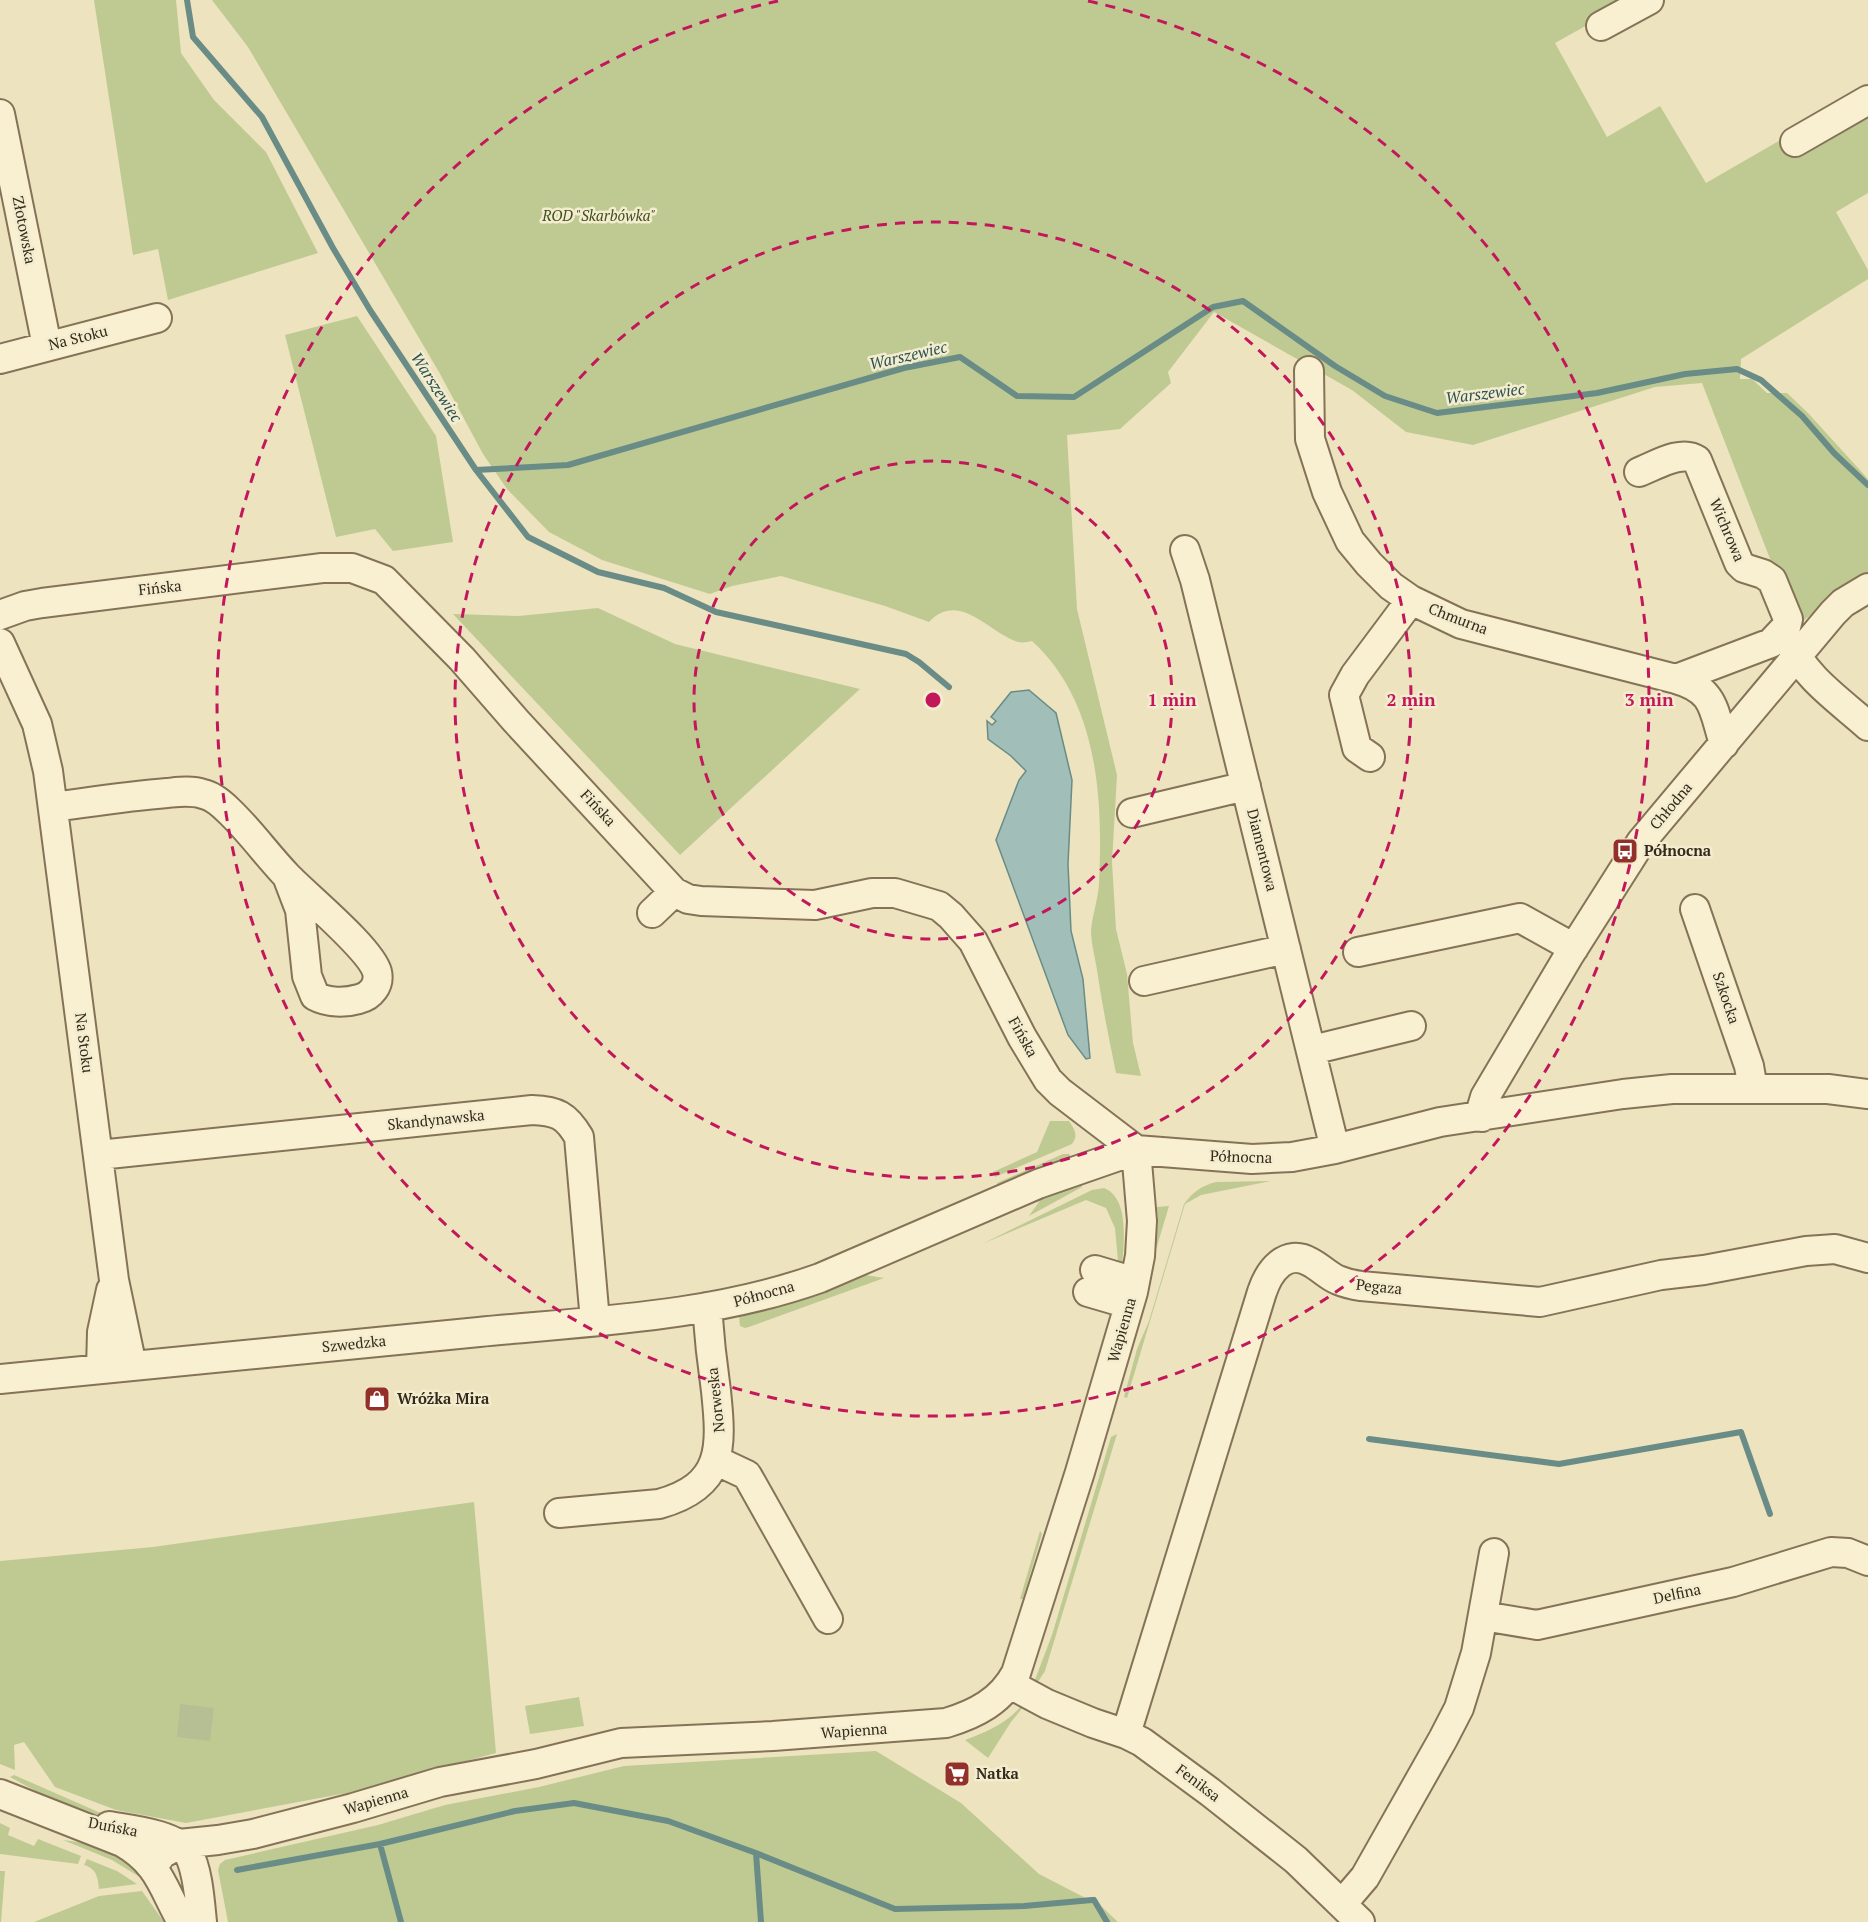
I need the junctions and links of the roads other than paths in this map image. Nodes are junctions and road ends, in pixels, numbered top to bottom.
1 (1649, 0) edge
2 (1601, 26) dead end
3 (1868, 100) edge
4 (0, 114) edge
5 (1795, 142) dead end
6 (157, 318) dead end
7 (47, 346) junction
8 (0, 359) edge
9 (1309, 371) dead end
10 (1639, 472) dead end
11 (1185, 550) dead end
12 (1868, 588) edge
13 (1411, 600) junction
14 (0, 615) edge
15 (1785, 630) junction
16 (0, 643) edge
17 (1796, 657) junction
18 (1676, 679) junction
19 (1868, 726) edge
20 (1724, 744) junction
21 (1370, 757) dead end
22 (1246, 786) junction
23 (53, 807) junction
24 (1132, 813) dead end
25 (287, 876) dead end
26 (674, 892) junction
27 (1695, 909) dead end
28 (652, 913) dead end
29 (1574, 948) junction
30 (1286, 949) junction
31 (1358, 952) dead end
32 (1144, 981) dead end
33 (1411, 1026) dead end
34 (1312, 1050) junction
35 (1753, 1089) junction
36 (1868, 1094) edge
37 (1482, 1117) junction
38 (1335, 1149) junction
39 (1136, 1150) junction
40 (99, 1155) junction
41 (1868, 1258) edge
42 (114, 1280) junction
43 (1091, 1281) dead end
44 (1132, 1293) junction
45 (707, 1307) junction
46 (596, 1321) junction
47 (132, 1366) junction
48 (101, 1369) junction
49 (0, 1379) edge
50 (715, 1460) junction
51 (559, 1513) dead end
52 (1494, 1553) dead end
53 (1868, 1562) edge
54 (1483, 1616) junction
55 (828, 1620) dead end
56 (1010, 1684) junction
57 (1126, 1734) junction
58 (0, 1794) edge
59 (46, 1812) junction
60 (179, 1844) junction
61 (153, 1866) junction
62 (1351, 1913) edge
63 (182, 1922) edge
64 (202, 1922) edge

1 - 2 street
3 - 5 street
4 - 7 street, Złotowska
6 - 7 street, Na Stoku
7 - 8 street, Na Stoku
9 - 13 street, Chmurna
10 - 15 street, Wichrowa
11 - 22 street, Diamentowa
12 - 17 street, Chłodna
13 - 18 street, Chmurna
13 - 21 street
14 - 26 street, Fińska
15 - 17 street
15 - 18 street
16 - 23 street, Na Stoku
17 - 19 street
17 - 20 street, Chłodna
18 - 20 street, Chmurna
20 - 29 street, Chłodna
22 - 24 street
22 - 30 street, Diamentowa
23 - 25 street
23 - 40 street, Na Stoku
26 - 28 street
26 - 39 street, Fińska
27 - 35 street, Szkocka
29 - 31 street
29 - 37 street, Chłodna
30 - 32 street
30 - 34 street, Diamentowa
33 - 34 street
34 - 38 street, Diamentowa
35 - 36 street, Północna
35 - 37 street, Północna
37 - 38 street, Północna
38 - 39 street, Północna
39 - 44 street, Wapienna
39 - 45 street, Północna
40 - 42 street, Na Stoku
40 - 46 street, Skandynawska
41 - 57 street, Pegaza
42 - 47 street, Na Stoku
42 - 48 street, Na Stoku
43 - 44 street
44 - 56 street, Wapienna
45 - 46 street, Szwedzka
45 - 50 street, Norweska
46 - 47 street, Szwedzka
47 - 48 street, Szwedzka
48 - 49 street, Szwedzka
50 - 51 street, Norweska
50 - 55 street
52 - 54 street
53 - 54 street, Delfina
54 - 62 street
56 - 57 street, Feniksa
56 - 60 street, Wapienna
57 - 62 street, Feniksa
58 - 59 street, Duńska
59 - 60 street, Duńska
59 - 61 street, Duńska
60 - 61 street
60 - 64 street
61 - 63 street

